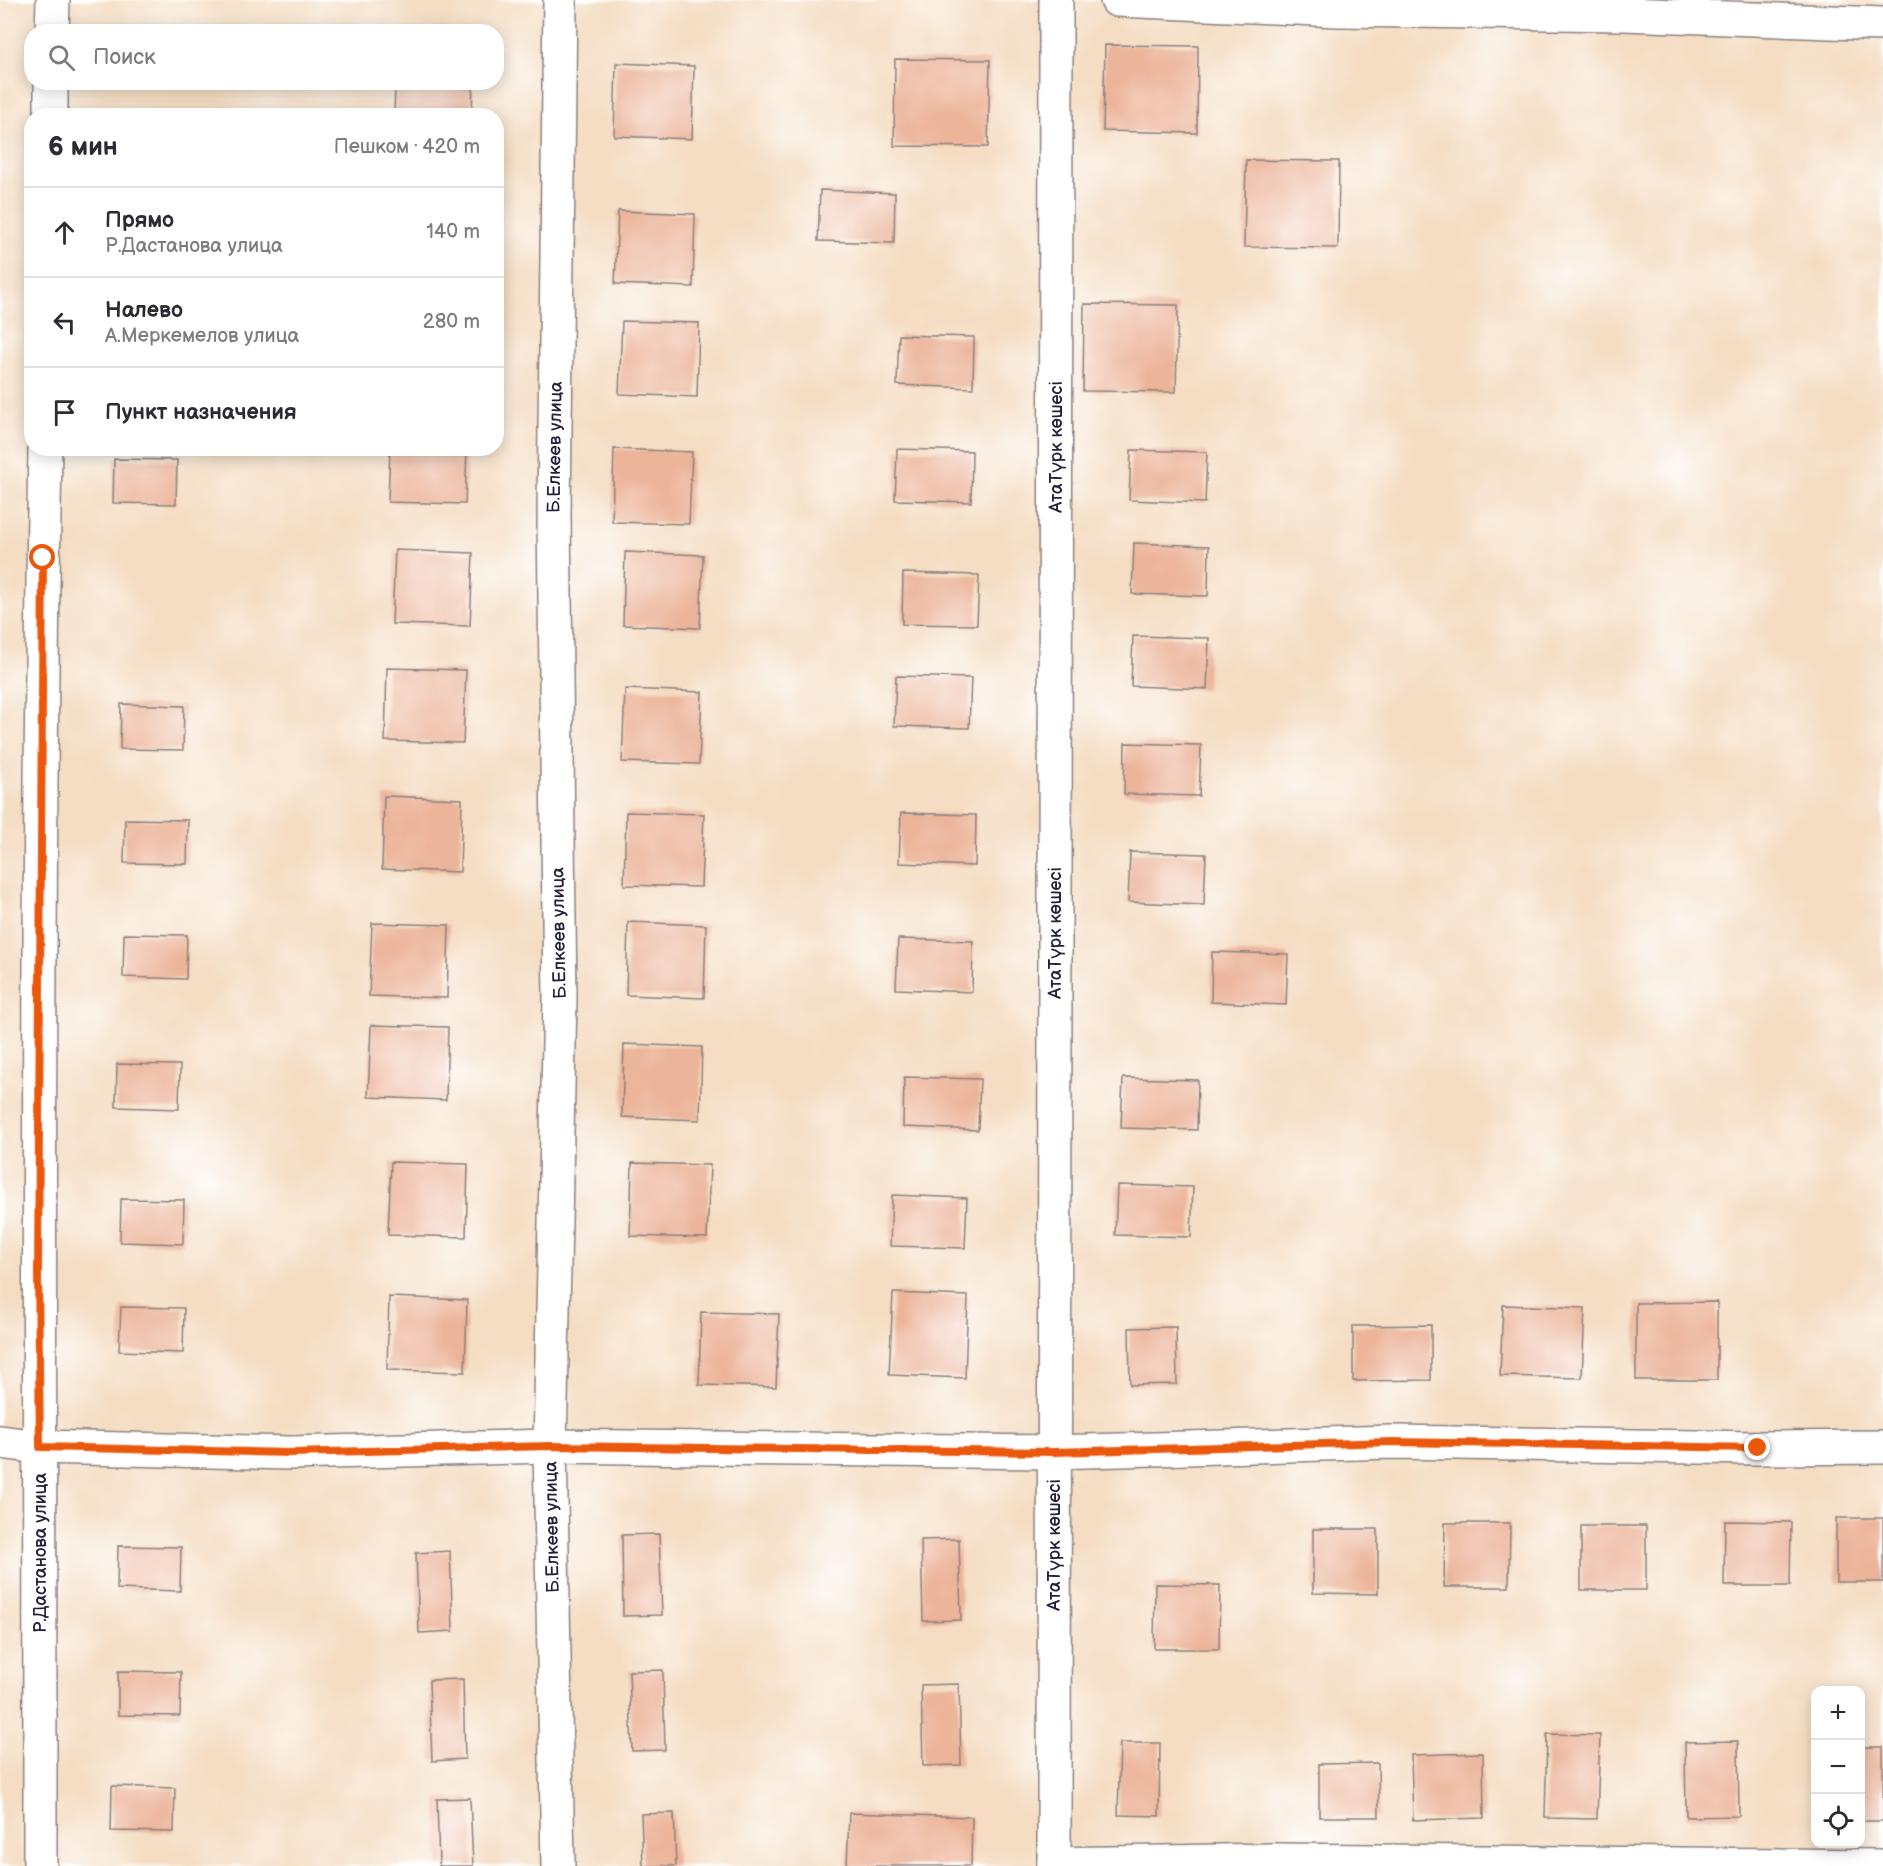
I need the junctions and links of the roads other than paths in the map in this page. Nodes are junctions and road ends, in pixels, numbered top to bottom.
1 (53, 0) edge
2 (560, 0) edge
3 (1056, 0) edge
4 (1117, 0) edge
5 (1338, 5) edge
6 (1625, 7) edge
7 (52, 24) edge
8 (1883, 24) edge
9 (51, 90) edge
10 (51, 108) edge
11 (45, 456) edge
12 (0, 1442) edge
13 (550, 1446) junction
14 (40, 1447) junction
15 (1883, 1447) edge
16 (1054, 1452) junction
17 (1054, 1865) edge
18 (40, 1866) edge
19 (558, 1866) edge
20 (1883, 1866) edge

1 - 7 street
2 - 13 street, Б.Елкеев улица
3 - 16 street, АтаТүрк көшесі
4 - 5 street
5 - 6 street
6 - 8 street
9 - 10 street
11 - 14 street, Р.Дастанова улица
12 - 14 street
13 - 14 street
13 - 16 street
13 - 19 street, Б.Елкеев улица
14 - 18 street, Р.Дастанова улица
15 - 16 street
16 - 17 street, АтаТүрк көшесі
17 - 20 street

